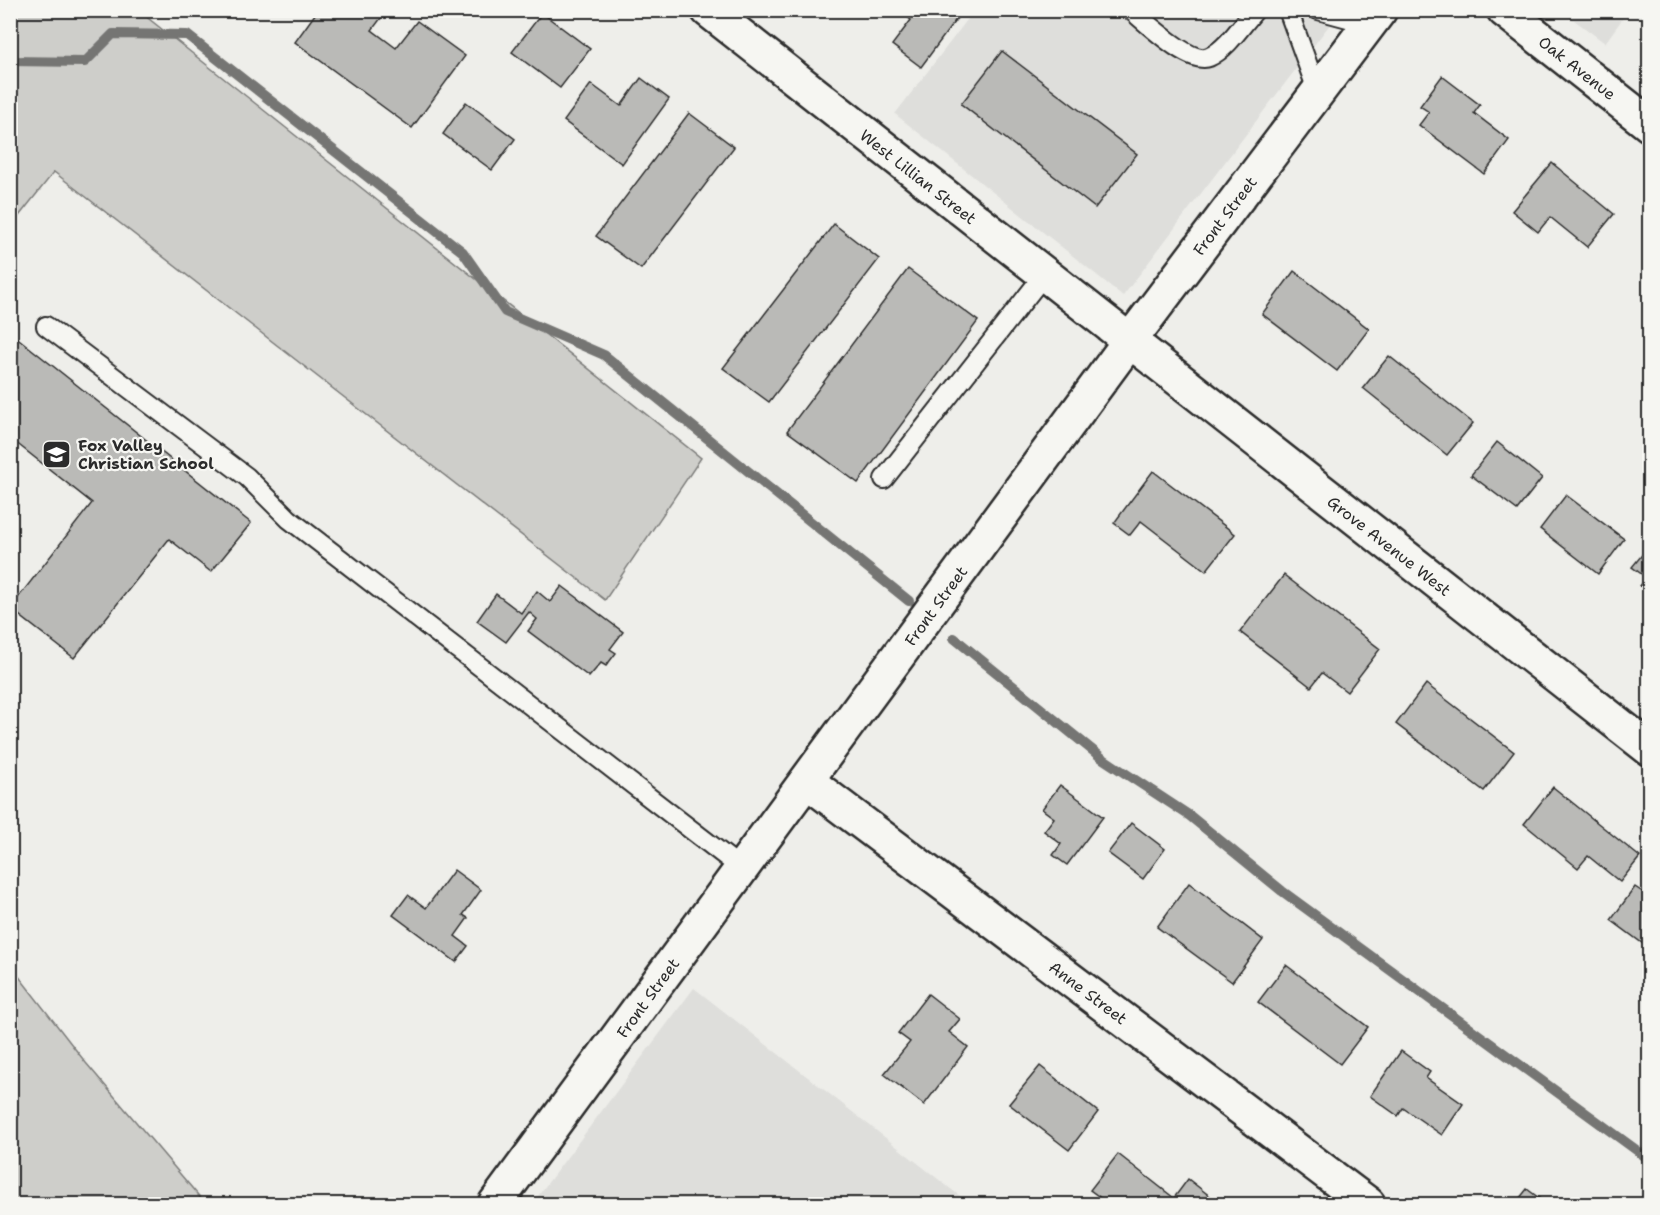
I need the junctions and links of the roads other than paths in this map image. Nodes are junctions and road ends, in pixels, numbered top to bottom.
1 (708, 10) edge
2 (1131, 10) edge
3 (1255, 10) edge
4 (1288, 10) edge
5 (1318, 10) edge
6 (1504, 10) edge
7 (1375, 17) edge
8 (1318, 93) junction
9 (1650, 125) edge
10 (1043, 276) junction
11 (46, 326) dead end
12 (1128, 343) junction
13 (884, 479) dead end
14 (1650, 749) edge
15 (807, 781) junction
16 (742, 869) junction
17 (495, 1204) edge
18 (1368, 1204) edge

1 - 10 street, West Lillian Street
2 - 3 lane
4 - 8 lane
5 - 7 lane
6 - 9 street, Oak Avenue
7 - 8 street, Front Street
8 - 12 street, Front Street
10 - 12 street, West Lillian Street
10 - 13 lane
11 - 16 lane
12 - 14 street, Grove Avenue West
12 - 15 street, Front Street
15 - 16 street, Front Street
15 - 18 street, Anne Street
16 - 17 street, Front Street

